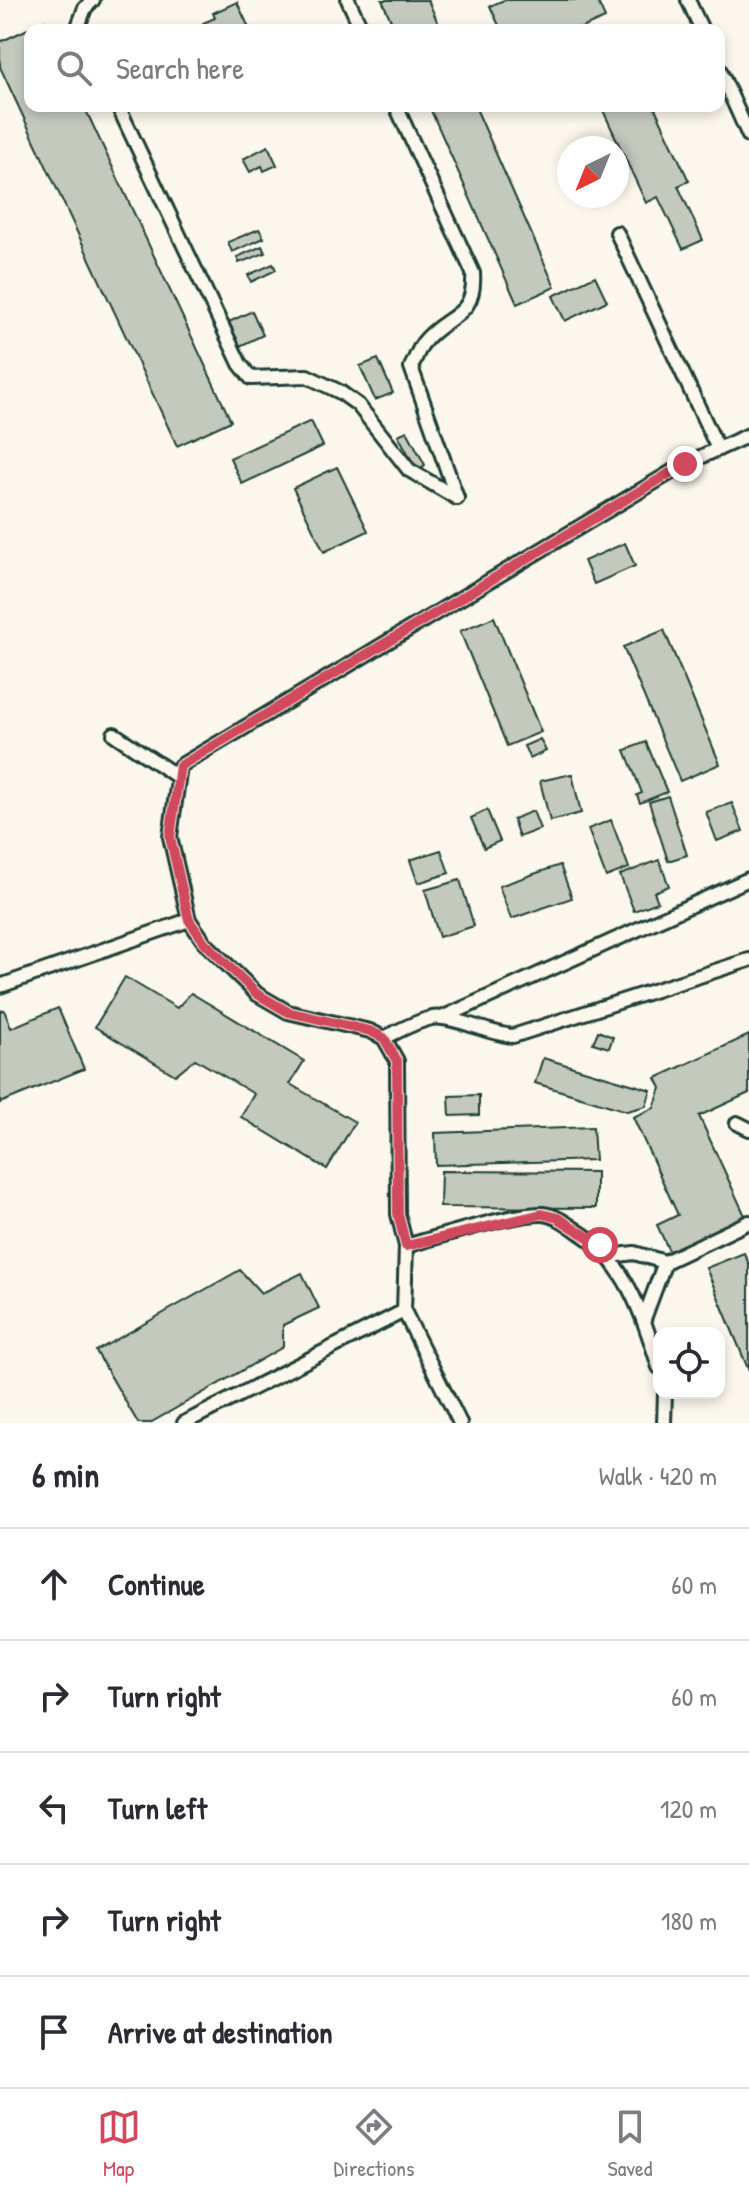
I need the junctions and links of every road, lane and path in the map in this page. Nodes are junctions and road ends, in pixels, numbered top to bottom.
1 (93, 0) edge
2 (348, 0) edge
3 (688, 0) edge
4 (79, 24) edge
5 (359, 24) edge
6 (699, 24) edge
7 (725, 82) edge
8 (121, 112) edge
9 (399, 112) edge
10 (749, 136) edge
11 (617, 233) dead end
12 (749, 435) edge
13 (718, 449) junction
14 (114, 734) dead end
15 (178, 777) junction
16 (749, 879) edge
17 (189, 920) junction
18 (749, 960) edge
19 (0, 986) edge
20 (444, 1017) junction
21 (384, 1038) junction
22 (749, 1222) edge
23 (406, 1246) junction
24 (611, 1256) junction
25 (665, 1262) junction
26 (404, 1311) junction
27 (644, 1319) junction
28 (653, 1348) edge
29 (665, 1399) edge
30 (184, 1423) edge
31 (460, 1423) edge
32 (664, 1423) edge

1 - 4 lane
2 - 5 lane
3 - 6 lane
7 - 10 lane
8 - 9 lane
11 - 13 lane
12 - 13 lane
13 - 15 lane
14 - 15 lane
15 - 17 lane
16 - 20 lane
17 - 19 lane
17 - 21 lane
18 - 20 lane
20 - 21 lane
21 - 23 lane
22 - 25 lane
23 - 24 lane
23 - 26 lane
24 - 25 lane
24 - 27 lane
25 - 27 lane
26 - 30 lane
26 - 31 lane
27 - 28 lane
29 - 32 lane

